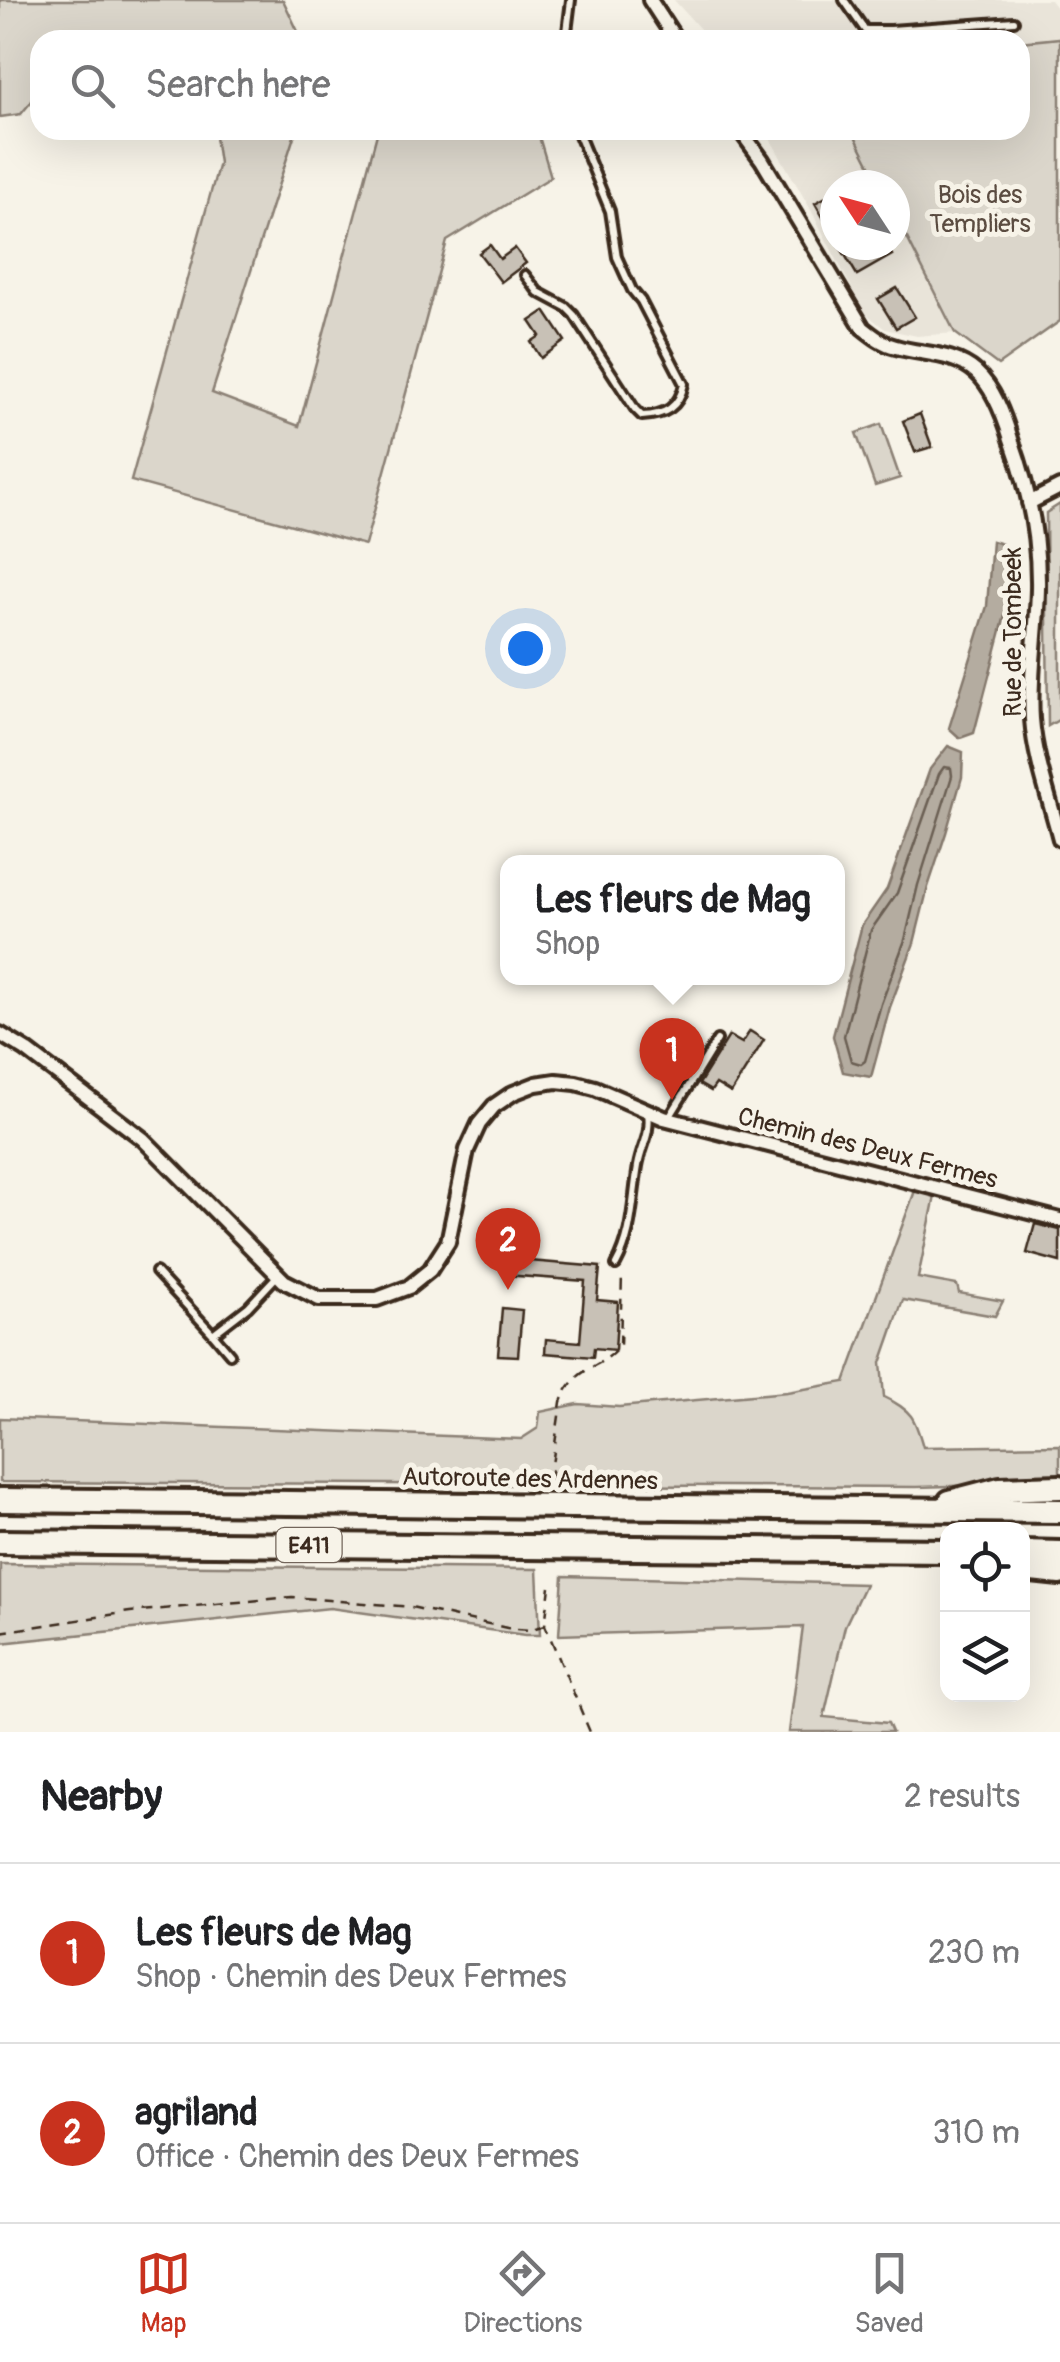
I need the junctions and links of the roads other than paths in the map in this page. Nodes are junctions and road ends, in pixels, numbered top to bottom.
1 (570, 0) edge
2 (650, 0) edge
3 (844, 0) edge
4 (1014, 21) dead end
5 (567, 30) edge
6 (670, 30) edge
7 (581, 140) edge
8 (747, 140) edge
9 (525, 274) dead end
10 (1060, 487) edge
11 (1029, 503) junction
12 (1060, 839) edge
13 (0, 1034) edge
14 (717, 1040) dead end
15 (648, 1112) junction
16 (669, 1120) junction
17 (1060, 1220) edge
18 (616, 1266) dead end
19 (156, 1272) dead end
20 (278, 1275) junction
21 (213, 1334) junction
22 (230, 1354) dead end
23 (1060, 1487) edge
24 (0, 1500) edge
25 (917, 1510) junction
26 (1060, 1512) edge
27 (0, 1542) edge
28 (940, 1552) edge
29 (1030, 1552) edge
30 (1060, 1553) edge
31 (1030, 1570) edge
32 (1060, 1573) edge

1 - 5 lane
2 - 6 street
3 - 4 lane
7 - 9 lane
8 - 11 street, Rue de Tombeek
10 - 11 street
11 - 12 street, Rue de Tombeek
13 - 20 street, Chemin des Deux Fermes
14 - 16 lane
15 - 16 street, Chemin des Deux Fermes
15 - 18 lane
15 - 20 street, Chemin des Deux Fermes
16 - 17 street, Chemin des Deux Fermes
19 - 21 lane
20 - 21 lane
21 - 22 lane
23 - 25 highway
24 - 25 highway, Autoroute des Ardennes / E411
25 - 26 highway, Autoroute des Ardennes / E411
27 - 28 highway, E411
29 - 30 highway
31 - 32 highway

